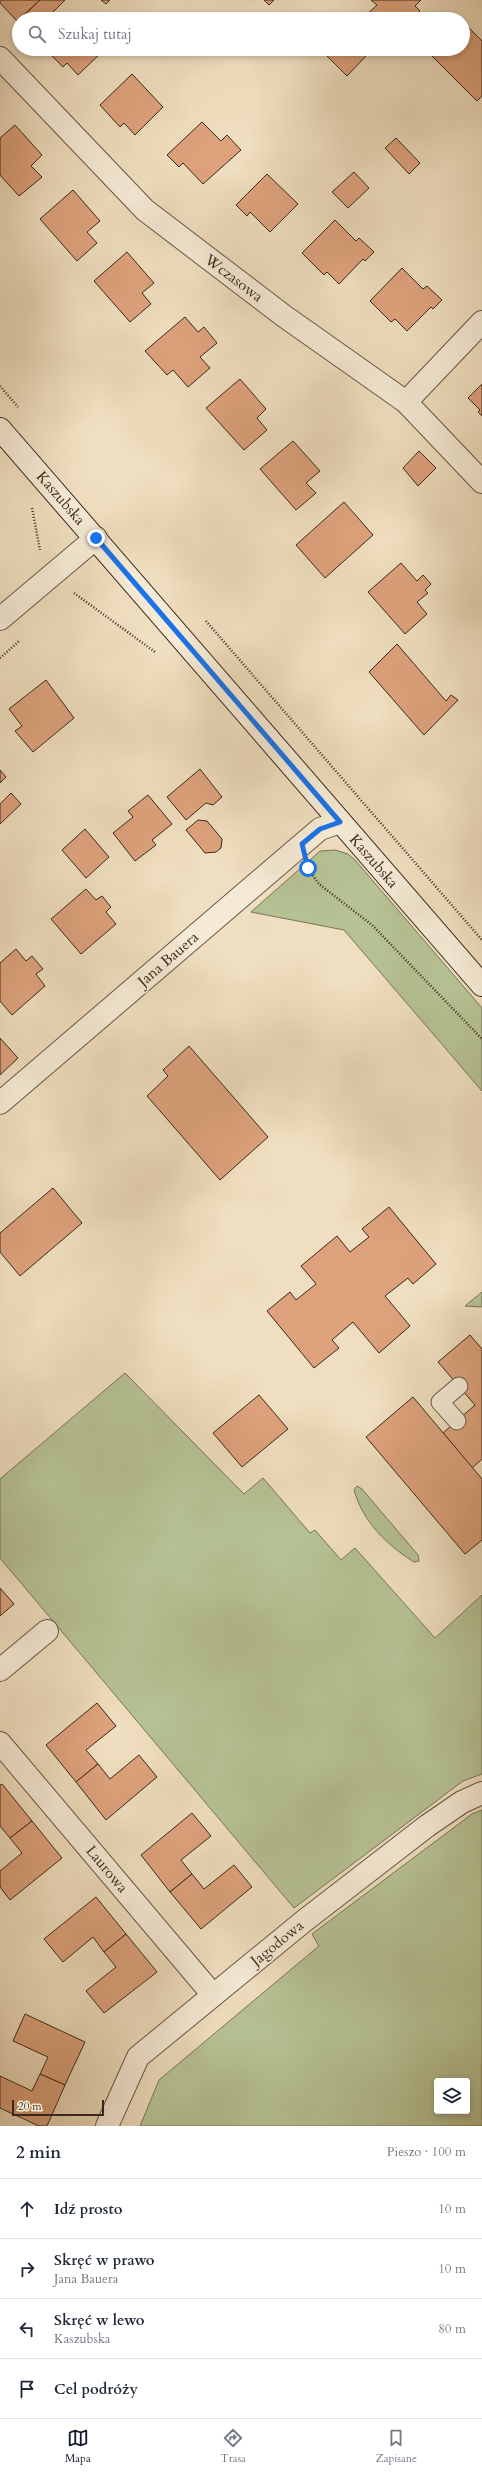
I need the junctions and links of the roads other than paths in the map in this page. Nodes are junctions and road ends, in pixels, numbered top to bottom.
1 (0, 58) edge
2 (482, 322) edge
3 (406, 402) junction
4 (0, 429) edge
5 (482, 482) edge
6 (96, 538) junction
7 (0, 619) edge
8 (340, 822) junction
9 (482, 985) edge
10 (0, 1103) edge
11 (458, 1386) dead end
12 (457, 1422) dead end
13 (47, 1631) dead end
14 (0, 1670) edge
15 (0, 1743) edge
16 (482, 1793) edge
17 (213, 1995) junction
18 (107, 2126) edge

1 - 3 street, Wczasowa
2 - 3 street
3 - 5 street, Wczasowa
4 - 6 street, Kaszubska
6 - 7 street
6 - 8 street, Kaszubska
8 - 9 street, Kaszubska
8 - 10 street, Jana Bauera
11 - 12 lane
13 - 14 street
15 - 17 street, Laurowa
16 - 17 street, Jagodowa
17 - 18 street, Jagodowa

